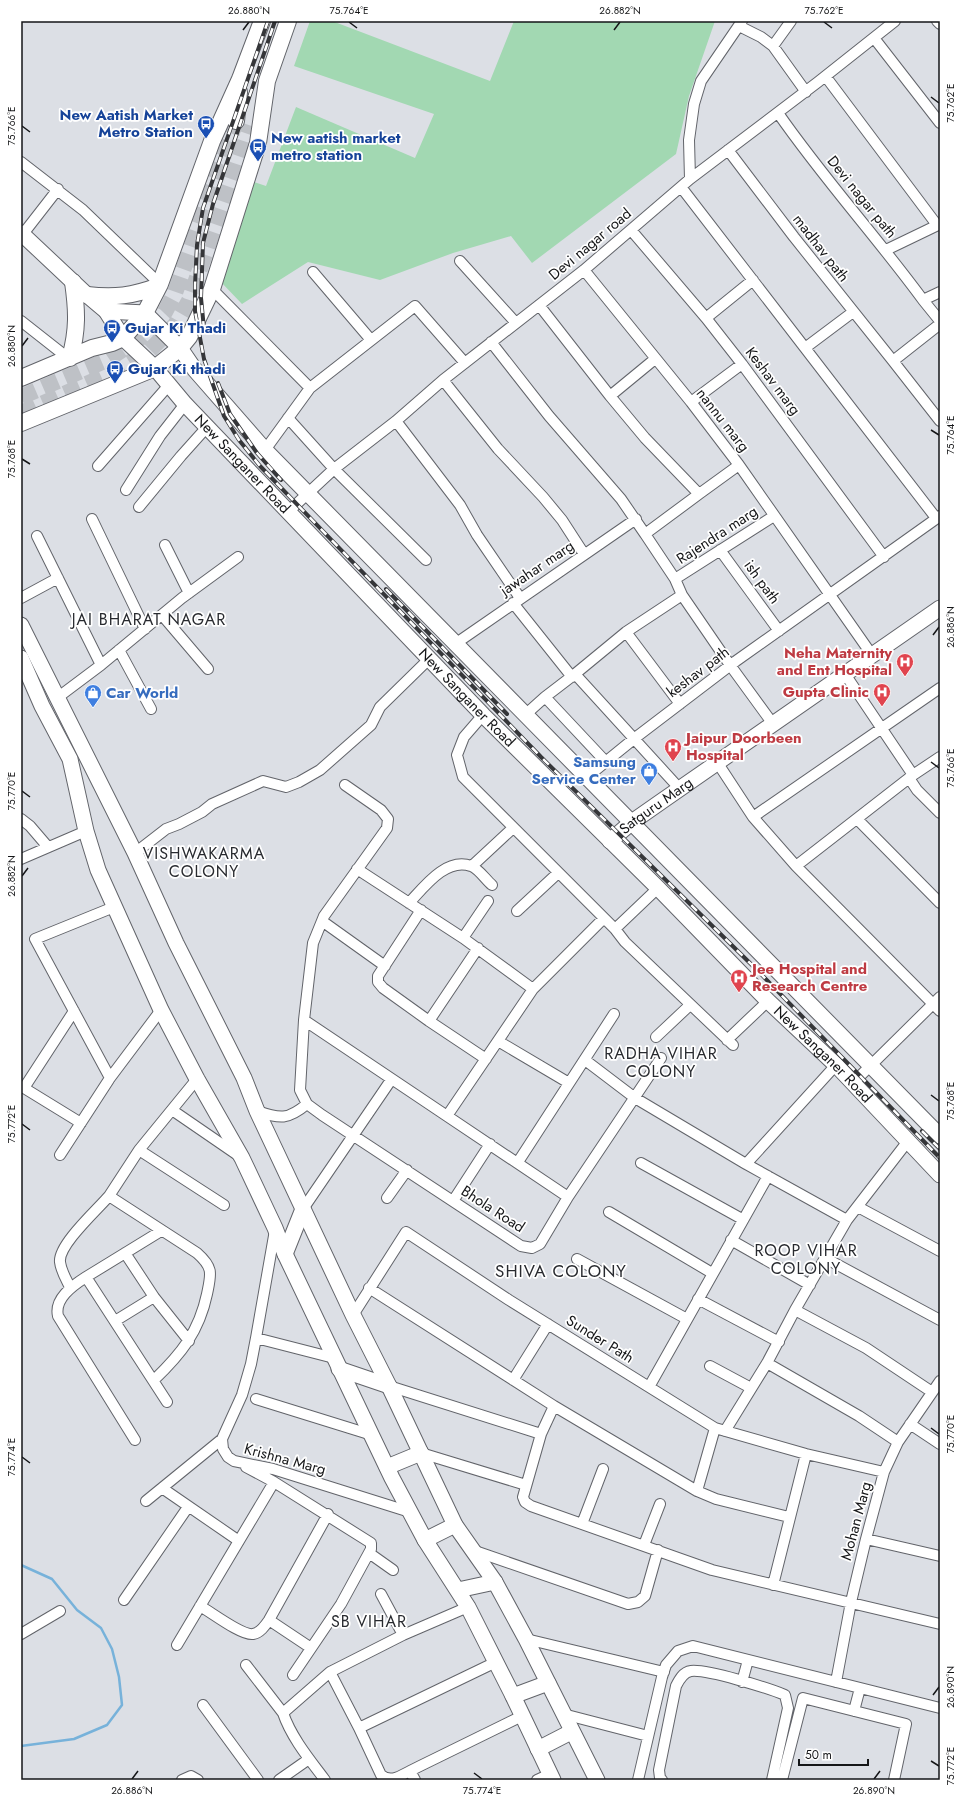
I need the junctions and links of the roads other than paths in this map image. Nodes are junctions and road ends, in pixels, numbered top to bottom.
1 (262, 21) edge
2 (288, 21) edge
3 (791, 21) edge
4 (895, 21) edge
5 (937, 21) edge
6 (741, 24) edge
7 (940, 24) edge
8 (874, 38) junction
9 (773, 46) junction
10 (826, 77) junction
11 (240, 80) junction
12 (267, 81) junction
13 (806, 92) junction
14 (778, 113) junction
15 (940, 123) edge
16 (728, 150) junction
17 (21, 162) edge
18 (690, 179) junction
19 (681, 187) junction
20 (58, 189) junction
21 (939, 225) edge
22 (631, 230) junction
23 (22, 234) edge
24 (886, 250) junction
25 (460, 261) dead end
26 (584, 270) junction
27 (313, 272) dead end
28 (753, 280) junction
29 (72, 282) junction
30 (160, 285) junction
31 (212, 289) junction
32 (940, 292) edge
33 (87, 295) junction
34 (923, 300) junction
35 (539, 305) junction
36 (106, 311) junction
37 (853, 312) junction
38 (145, 313) junction
39 (706, 318) junction
40 (21, 321) edge
41 (940, 321) edge
42 (516, 323) junction
43 (940, 324) edge
44 (123, 338) junction
45 (371, 340) junction
46 (491, 342) junction
47 (180, 348) junction
48 (805, 348) junction
49 (69, 358) junction
50 (655, 359) junction
51 (893, 361) junction
52 (465, 362) junction
53 (742, 364) junction
54 (155, 368) junction
55 (21, 378) edge
56 (443, 380) junction
57 (169, 384) junction
58 (310, 388) junction
59 (610, 396) junction
60 (691, 402) junction
61 (185, 404) junction
62 (288, 418) junction
63 (396, 421) junction
64 (940, 421) edge
65 (21, 423) edge
66 (207, 427) junction
67 (265, 450) junction
68 (739, 465) junction
69 (98, 466) dead end
70 (334, 469) junction
71 (126, 490) dead end
72 (307, 493) junction
73 (699, 494) junction
74 (139, 507) dead end
75 (288, 512) junction
76 (774, 516) junction
77 (938, 517) edge
78 (92, 519) dead end
79 (636, 519) junction
80 (645, 534) junction
81 (37, 536) dead end
82 (165, 545) dead end
83 (720, 550) junction
84 (584, 554) junction
85 (238, 557) dead end
86 (884, 557) junction
87 (426, 560) dead end
88 (58, 578) junction
89 (675, 579) junction
90 (189, 593) junction
91 (682, 595) junction
92 (830, 595) junction
93 (21, 598) edge
94 (516, 600) junction
95 (940, 608) edge
96 (162, 615) junction
97 (21, 625) edge
98 (145, 629) junction
99 (779, 631) junction
100 (626, 632) junction
101 (455, 644) junction
102 (119, 650) junction
103 (872, 655) junction
104 (21, 658) edge
105 (429, 660) junction
106 (101, 665) junction
107 (730, 665) junction
108 (208, 669) dead end
109 (845, 674) junction
110 (574, 675) junction
111 (26, 680) edge
112 (940, 688) edge
113 (545, 697) junction
114 (57, 698) junction
115 (680, 704) junction
116 (151, 709) dead end
117 (525, 714) junction
118 (483, 716) junction
119 (773, 724) junction
120 (883, 728) junction
121 (635, 738) junction
122 (940, 756) edge
123 (606, 762) junction
124 (717, 762) junction
125 (587, 777) junction
126 (911, 777) junction
127 (345, 785) dead end
128 (679, 788) junction
129 (940, 813) edge
130 (753, 817) junction
131 (21, 819) edge
132 (856, 819) junction
133 (632, 822) junction
134 (513, 828) junction
135 (86, 831) junction
136 (610, 841) junction
137 (48, 847) junction
138 (135, 853) junction
139 (21, 859) edge
140 (472, 866) junction
141 (796, 866) junction
142 (357, 869) junction
143 (558, 873) junction
144 (492, 885) dead end
145 (658, 888) junction
146 (488, 901) dead end
147 (409, 903) junction
148 (940, 903) edge
149 (114, 908) junction
150 (421, 910) junction
151 (517, 911) dead end
152 (604, 918) junction
153 (322, 921) junction
154 (615, 929) junction
155 (463, 938) junction
156 (478, 948) junction
157 (385, 966) junction
158 (533, 990) junction
159 (768, 1001) junction
160 (938, 1004) edge
161 (690, 1005) junction
162 (161, 1010) junction
163 (74, 1011) junction
164 (614, 1014) dead end
165 (304, 1020) junction
166 (429, 1020) junction
167 (656, 1037) dead end
168 (498, 1041) junction
169 (661, 1058) dead end
170 (486, 1059) junction
171 (585, 1060) junction
172 (836, 1065) junction
173 (870, 1065) junction
174 (110, 1078) junction
175 (197, 1079) junction
176 (391, 1080) junction
177 (569, 1083) junction
178 (853, 1083) junction
179 (22, 1087) edge
180 (635, 1098) junction
181 (308, 1104) junction
182 (172, 1110) junction
183 (257, 1111) junction
184 (447, 1116) junction
185 (81, 1123) junction
186 (354, 1134) junction
187 (940, 1136) edge
188 (908, 1141) junction
189 (490, 1144) junction
190 (138, 1150) junction
191 (60, 1155) dead end
192 (242, 1158) junction
193 (518, 1162) junction
194 (641, 1163) dead end
195 (746, 1164) junction
196 (407, 1170) junction
197 (940, 1175) edge
198 (768, 1176) junction
199 (109, 1196) junction
200 (568, 1197) junction
201 (387, 1198) dead end
202 (453, 1201) junction
203 (224, 1206) dead end
204 (858, 1207) junction
205 (303, 1209) junction
206 (608, 1212) dead end
207 (742, 1219) junction
208 (847, 1220) junction
209 (275, 1228) junction
210 (161, 1231) junction
211 (732, 1240) junction
212 (940, 1251) edge
213 (125, 1253) junction
214 (285, 1254) junction
215 (825, 1258) junction
216 (577, 1260) dead end
217 (712, 1273) junction
218 (86, 1277) junction
219 (810, 1285) junction
220 (70, 1287) junction
221 (369, 1288) junction
222 (154, 1298) junction
223 (698, 1299) junction
224 (795, 1310) junction
225 (353, 1315) junction
226 (687, 1319) junction
227 (940, 1320) edge
228 (115, 1321) junction
229 (548, 1324) junction
230 (256, 1338) junction
231 (189, 1341) junction
232 (779, 1342) junction
233 (337, 1363) junction
234 (767, 1363) junction
235 (710, 1366) dead end
236 (154, 1380) junction
237 (514, 1380) junction
238 (940, 1380) edge
239 (389, 1386) junction
240 (649, 1387) junction
241 (751, 1388) junction
242 (932, 1392) junction
243 (256, 1399) dead end
244 (167, 1402) dead end
245 (554, 1406) junction
246 (910, 1424) junction
247 (720, 1429) junction
248 (541, 1434) junction
249 (372, 1435) junction
250 (222, 1439) junction
251 (135, 1440) dead end
252 (898, 1442) junction
253 (940, 1444) edge
254 (421, 1454) junction
255 (806, 1454) junction
256 (234, 1461) junction
257 (387, 1467) junction
258 (603, 1469) dead end
259 (884, 1472) junction
260 (274, 1482) junction
261 (526, 1485) junction
262 (162, 1488) junction
263 (697, 1492) junction
264 (146, 1501) dead end
265 (660, 1504) dead end
266 (188, 1507) junction
267 (410, 1512) junction
268 (328, 1514) junction
269 (789, 1517) junction
270 (582, 1524) junction
271 (454, 1525) junction
272 (866, 1538) junction
273 (425, 1540) junction
274 (239, 1541) junction
275 (644, 1545) junction
276 (472, 1550) junction
277 (658, 1550) junction
278 (369, 1553) junction
279 (940, 1556) edge
280 (393, 1570) dead end
281 (495, 1582) junction
282 (773, 1585) junction
283 (458, 1590) junction
284 (382, 1594) dead end
285 (124, 1600) dead end
286 (851, 1602) junction
287 (200, 1606) junction
288 (468, 1607) junction
289 (60, 1611) dead end
290 (269, 1620) junction
291 (940, 1624) edge
292 (21, 1634) edge
293 (402, 1635) junction
294 (526, 1639) junction
295 (177, 1645) dead end
296 (310, 1648) junction
297 (748, 1660) junction
298 (496, 1662) junction
299 (246, 1665) dead end
300 (330, 1672) junction
301 (664, 1672) junction
302 (293, 1675) dead end
303 (742, 1682) junction
304 (836, 1682) junction
305 (548, 1683) junction
306 (860, 1688) junction
307 (513, 1696) junction
308 (202, 1705) dead end
309 (940, 1708) edge
310 (854, 1710) junction
311 (283, 1713) junction
312 (563, 1714) junction
313 (522, 1716) junction
314 (359, 1728) junction
315 (571, 1732) junction
316 (648, 1736) junction
317 (538, 1749) junction
318 (309, 1759) junction
319 (412, 1776) edge
320 (547, 1778) edge
321 (182, 1780) edge
322 (198, 1780) edge
323 (258, 1780) edge
324 (279, 1780) edge
325 (325, 1780) edge
326 (597, 1780) edge
327 (638, 1780) edge
328 (662, 1780) edge
329 (772, 1780) edge
330 (782, 1780) edge
331 (894, 1780) edge

1 - 11 main road
2 - 12 main road
3 - 9 street
4 - 8 street, Devi nagar road
5 - 7 street
6 - 9 street
6 - 18 street
8 - 10 street, Devi nagar road
8 - 15 street
9 - 13 street
10 - 13 street, Devi nagar road
10 - 21 street
11 - 12 main road
11 - 30 main road
12 - 31 main road
13 - 14 street, Devi nagar road
14 - 16 street, Devi nagar road
14 - 24 street, Devi nagar path
16 - 18 street, Devi nagar road
16 - 37 street, madhav path
17 - 20 street
18 - 19 street, Devi nagar road
19 - 22 street, Devi nagar road
19 - 28 street
20 - 23 street
20 - 30 street
21 - 24 street
22 - 26 street, Devi nagar road
22 - 39 street, Keshav marg
23 - 29 street, New Sanganer Road
24 - 34 street, Devi nagar path
25 - 42 street
26 - 35 street, Devi nagar road
26 - 50 street, nannu marg
27 - 45 street
28 - 39 street
28 - 48 street
29 - 33 street, New Sanganer Road
29 - 49 main road
30 - 33 main road
30 - 38 main road
31 - 47 main road
31 - 58 street
32 - 34 street
33 - 36 street, New Sanganer Road
34 - 41 street, Devi nagar path
35 - 42 street, Devi nagar road
35 - 59 street
36 - 38 street
36 - 44 street, New Sanganer Road
37 - 48 street
37 - 51 street, madhav path
38 - 44 main road
38 - 47 street, New Sanganer Road
39 - 53 street, Keshav marg
40 - 49 street
42 - 46 street, Devi nagar road
43 - 51 street
44 - 49 main road
44 - 54 street, New Sanganer Road
45 - 52 street
45 - 58 street
46 - 52 street, Devi nagar road
46 - 79 street
47 - 54 main road
47 - 67 street, New Sanganer Road
48 - 77 street
49 - 55 main road
50 - 59 street
50 - 60 street, nannu marg
51 - 64 street, madhav path
52 - 56 street, Devi nagar road
53 - 60 street
53 - 86 street, Keshav marg
54 - 57 street, New Sanganer Road
54 - 65 main road
56 - 63 street, Devi nagar road
56 - 84 street
57 - 61 street, New Sanganer Road
57 - 69 street
58 - 62 street
59 - 73 street
60 - 68 street, nannu marg
61 - 66 street, New Sanganer Road
61 - 71 street
62 - 67 street
62 - 70 street
63 - 70 street, Devi nagar road
63 - 94 street
66 - 74 street
66 - 75 street, New Sanganer Road
67 - 72 street, New Sanganer Road
68 - 73 street
68 - 76 street, nannu marg
70 - 72 street, Devi nagar road
70 - 87 street
72 - 75 street, Devi nagar road
72 - 101 street, New Sanganer Road
73 - 80 street
75 - 105 street, New Sanganer Road
76 - 83 street, Rajendra marg
76 - 92 street, nannu marg
77 - 86 street, keshav path
78 - 98 street
79 - 80 street
79 - 84 street, jawahar marg
80 - 89 street
81 - 88 street
82 - 90 street
83 - 89 street, Rajendra marg
83 - 99 street, ish path
84 - 94 street, jawahar marg
85 - 90 street
86 - 92 street, keshav path
88 - 93 street
88 - 106 street
89 - 91 street
90 - 96 street
91 - 100 street
91 - 107 street
92 - 99 street, keshav path
92 - 103 street, nannu marg
94 - 101 street, jawahar marg
94 - 110 street
95 - 103 street, Satguru Marg
96 - 98 street
96 - 108 street
97 - 114 street
98 - 102 street
99 - 107 street, keshav path
100 - 110 street
100 - 115 street
101 - 117 street, New Sanganer Road
102 - 106 street
102 - 116 street
103 - 109 street, Satguru Marg
104 - 111 street
105 - 118 street, New Sanganer Road
105 - 138 street
106 - 114 street
107 - 115 street, keshav path
107 - 119 street
109 - 119 street, Satguru Marg
109 - 120 street
110 - 113 street
110 - 121 street
111 - 135 street
112 - 120 street
113 - 117 street
113 - 123 street
114 - 138 street
115 - 121 street, keshav path
117 - 125 street, New Sanganer Road
118 - 134 street
118 - 136 street, New Sanganer Road
119 - 124 street, Satguru Marg
120 - 126 street
120 - 130 street
121 - 123 street, keshav path
121 - 128 street
122 - 126 street
123 - 125 street, keshav path
124 - 128 street, Satguru Marg
124 - 130 street
125 - 133 street, New Sanganer Road
126 - 129 street
126 - 132 street
127 - 142 street
128 - 133 street, Satguru Marg
130 - 141 street
131 - 137 street
132 - 141 street
132 - 148 street
133 - 136 street, Satguru Marg
133 - 173 street, New Sanganer Road
134 - 140 street
134 - 143 street
135 - 137 street
135 - 149 street
136 - 145 street, New Sanganer Road
137 - 139 street
138 - 183 street
140 - 144 street
140 - 147 street
141 - 160 street
142 - 147 street
142 - 153 street
143 - 151 street
143 - 152 street
145 - 154 street
145 - 159 street, New Sanganer Road
146 - 155 street
147 - 150 street
149 - 162 street
149 - 163 street
150 - 155 street
150 - 157 street
152 - 154 street
152 - 158 street
153 - 157 street
153 - 165 street
154 - 161 street
155 - 156 street
156 - 158 street
156 - 166 street
157 - 166 street
158 - 168 street
159 - 161 street
159 - 172 street, New Sanganer Road
160 - 173 street
161 - 167 street
162 - 174 street
162 - 175 street
163 - 174 street
163 - 179 street
164 - 171 street
165 - 176 street
165 - 181 street
166 - 170 street
168 - 170 street
168 - 177 street
169 - 180 street, Bhola Road
170 - 184 street
171 - 177 street
171 - 180 street
172 - 178 street, New Sanganer Road
172 - 195 street
173 - 178 street
173 - 187 street, New Sanganer Road
174 - 185 street
175 - 182 street
175 - 192 street
176 - 184 street
176 - 186 street
177 - 193 street
178 - 188 street, New Sanganer Road
179 - 185 street
180 - 195 street
180 - 200 street, Bhola Road
181 - 183 street
181 - 186 street, Bhola Road
182 - 190 street
182 - 192 street
183 - 205 street
184 - 189 street
185 - 191 street
186 - 196 street, Bhola Road
186 - 205 street
188 - 197 street, New Sanganer Road
188 - 204 street
189 - 193 street
189 - 202 street
190 - 199 street
190 - 203 street
192 - 209 street
193 - 200 street
194 - 207 street
195 - 198 street
196 - 201 street
196 - 202 street, Bhola Road
198 - 207 street
198 - 208 street
199 - 210 street
199 - 220 street
200 - 202 street, Bhola Road
204 - 208 street
204 - 212 street
205 - 214 street
205 - 225 street
206 - 217 street
207 - 211 street
208 - 215 street
209 - 214 street
209 - 230 street, Krishna Marg
210 - 213 street
210 - 231 street
211 - 217 street
211 - 219 street
213 - 218 street
213 - 222 street
214 - 233 street
215 - 219 street
215 - 227 street
216 - 226 street
217 - 223 street
218 - 220 street
218 - 228 street
219 - 224 street
220 - 251 street
221 - 225 street, Sunder Path
221 - 229 street, Sunder Path
221 - 237 street
222 - 228 street
222 - 231 street
223 - 226 street
223 - 232 street
224 - 232 street
224 - 242 street
225 - 239 street
226 - 240 street
228 - 236 street
229 - 237 street
229 - 240 street, Sunder Path
230 - 233 street
230 - 250 street, Krishna Marg
231 - 236 street
232 - 234 street
233 - 239 street
233 - 249 street
234 - 241 street
234 - 252 street
235 - 241 street
236 - 244 street
237 - 245 street
238 - 242 street, Mohan Marg
239 - 248 street
239 - 254 street
240 - 247 street, Sunder Path
241 - 247 street
242 - 246 street, Mohan Marg
243 - 249 street
245 - 248 street
245 - 263 street
246 - 252 street, Mohan Marg
246 - 253 street
247 - 255 street, Sunder Path
247 - 263 street
248 - 261 street
249 - 257 street
250 - 256 street, Krishna Marg
250 - 262 street
252 - 259 street, Mohan Marg
254 - 257 street
254 - 261 street
254 - 271 street
255 - 259 street, Sunder Path
255 - 269 street
256 - 260 street
256 - 267 street, Krishna Marg
257 - 267 street
258 - 270 street
259 - 272 street, Mohan Marg
260 - 268 street
260 - 274 street
261 - 270 street
262 - 264 street
262 - 266 street
263 - 269 street
265 - 275 street
266 - 274 street
266 - 285 street
267 - 273 street
268 - 278 street
268 - 290 street
269 - 282 street
270 - 275 street
271 - 273 street
271 - 276 street
272 - 279 street
272 - 286 street, Mohan Marg
273 - 283 street
274 - 287 street
275 - 277 street
276 - 277 street
276 - 281 street
277 - 282 street
278 - 280 street
278 - 296 street
281 - 283 street
281 - 294 street
282 - 286 street
283 - 288 street
284 - 293 street
286 - 291 street
286 - 304 street, Mohan Marg
287 - 290 street
287 - 295 street
288 - 293 street
288 - 298 street
289 - 292 street
290 - 296 street
293 - 300 street
294 - 301 street
294 - 305 street
296 - 302 street
297 - 301 street
297 - 303 street
297 - 304 street
298 - 307 street
298 - 314 street
299 - 311 street
300 - 311 street
300 - 314 street
301 - 316 street
303 - 328 street
303 - 329 street
304 - 306 street
305 - 307 street
305 - 312 street
306 - 309 street
306 - 310 street
307 - 313 street
308 - 323 street
310 - 330 street
310 - 331 street
311 - 318 street
312 - 315 street
312 - 316 street
313 - 317 street
313 - 319 street
314 - 319 street
315 - 317 street
315 - 326 street
316 - 327 street
317 - 320 street
318 - 324 street
318 - 325 street
321 - 322 street

